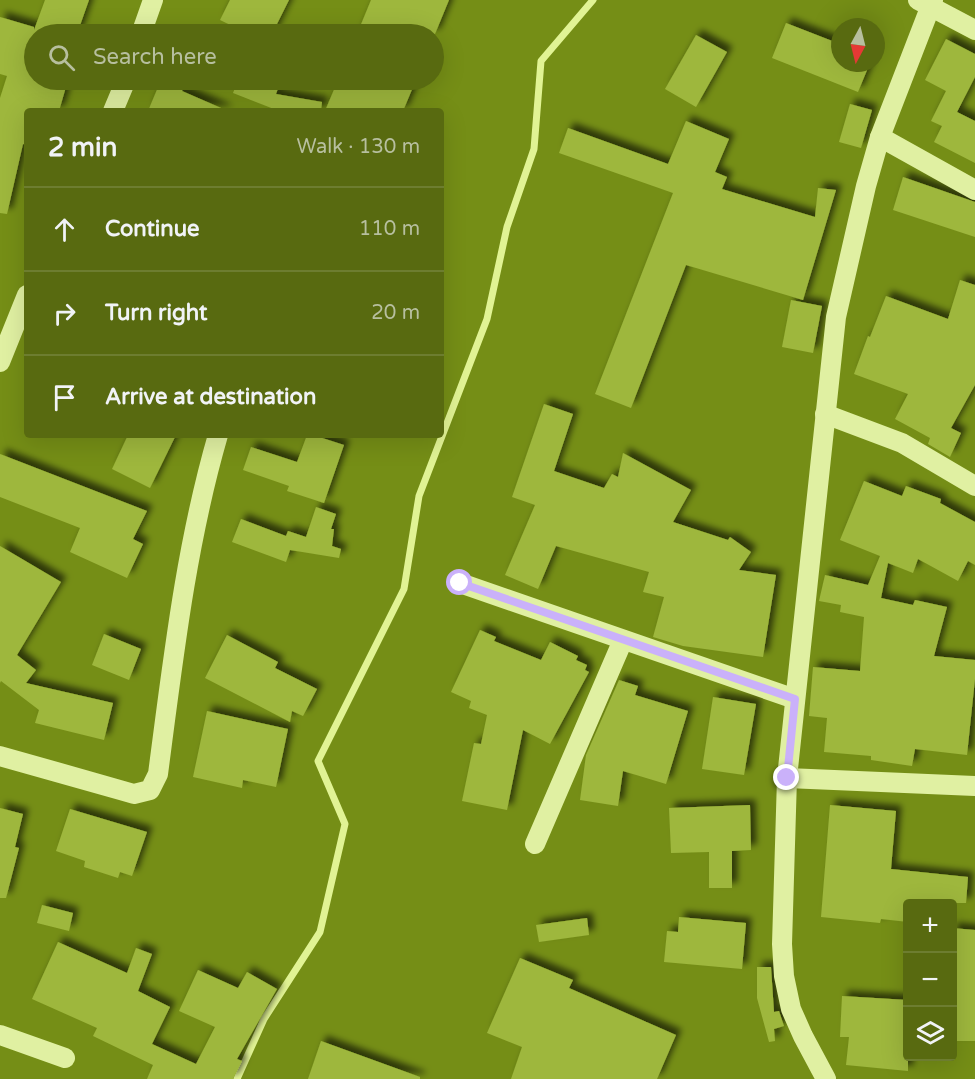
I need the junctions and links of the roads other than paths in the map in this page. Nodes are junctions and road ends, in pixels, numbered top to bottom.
1 (153, 0) edge
2 (927, 2) edge
3 (145, 24) edge
4 (975, 30) edge
5 (122, 90) edge
6 (114, 108) edge
7 (880, 137) junction
8 (975, 190) edge
9 (24, 302) edge
10 (0, 362) edge
11 (825, 414) junction
12 (217, 438) edge
13 (975, 486) edge
14 (460, 583) dead end
15 (623, 640) junction
16 (795, 699) junction
17 (0, 756) edge
18 (787, 778) junction
19 (975, 786) edge
20 (535, 844) dead end
21 (0, 1035) edge
22 (65, 1058) dead end
23 (826, 1079) edge

1 - 3 street
2 - 4 street
2 - 7 street
5 - 6 street
7 - 8 street
7 - 11 street
9 - 10 street
11 - 13 street
11 - 16 street
12 - 17 street
14 - 15 street
15 - 16 street
15 - 20 street
16 - 18 street
18 - 19 street
18 - 23 street
21 - 22 street

